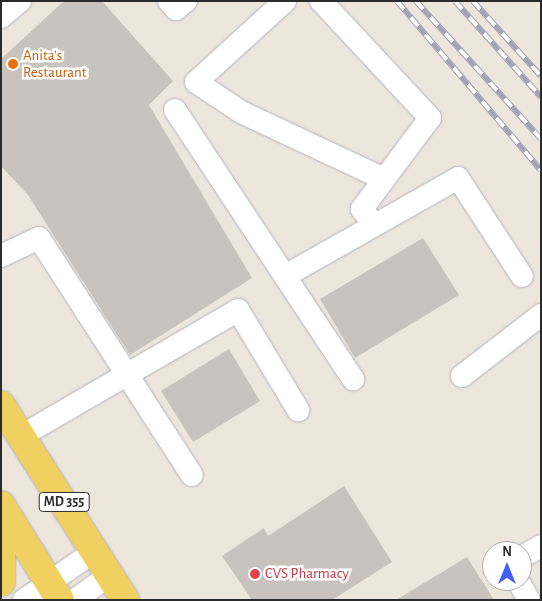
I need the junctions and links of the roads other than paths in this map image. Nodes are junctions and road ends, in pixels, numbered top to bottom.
1 (20, 1) edge
2 (169, 1) edge
3 (186, 1) edge
4 (285, 1) edge
5 (321, 1) edge
6 (1, 17) edge
7 (175, 110) dead end
8 (384, 179) junction
9 (374, 226) junction
10 (1, 256) edge
11 (285, 276) junction
12 (522, 276) dead end
13 (541, 315) edge
14 (125, 375) junction
15 (462, 376) dead end
16 (353, 379) dead end
17 (1, 405) edge
18 (298, 410) dead end
19 (21, 436) junction
20 (192, 475) dead end
21 (1, 505) edge
22 (1, 532) edge
23 (95, 551) junction
24 (111, 574) junction
25 (1, 582) edge
26 (54, 591) edge
27 (24, 600) edge
28 (75, 600) edge
29 (125, 600) edge

1 - 6 street
2 - 3 street
4 - 8 street
5 - 8 street
7 - 11 street
8 - 9 street
9 - 11 street
9 - 12 street
10 - 14 street
11 - 16 street
13 - 15 street
14 - 18 street
14 - 19 street
14 - 20 street
17 - 19 main road, MD 355
19 - 23 main road, MD 355
21 - 26 main road
22 - 25 main road
23 - 24 main road, MD 355
23 - 26 street
24 - 28 street
24 - 29 main road, MD 355
26 - 27 street

